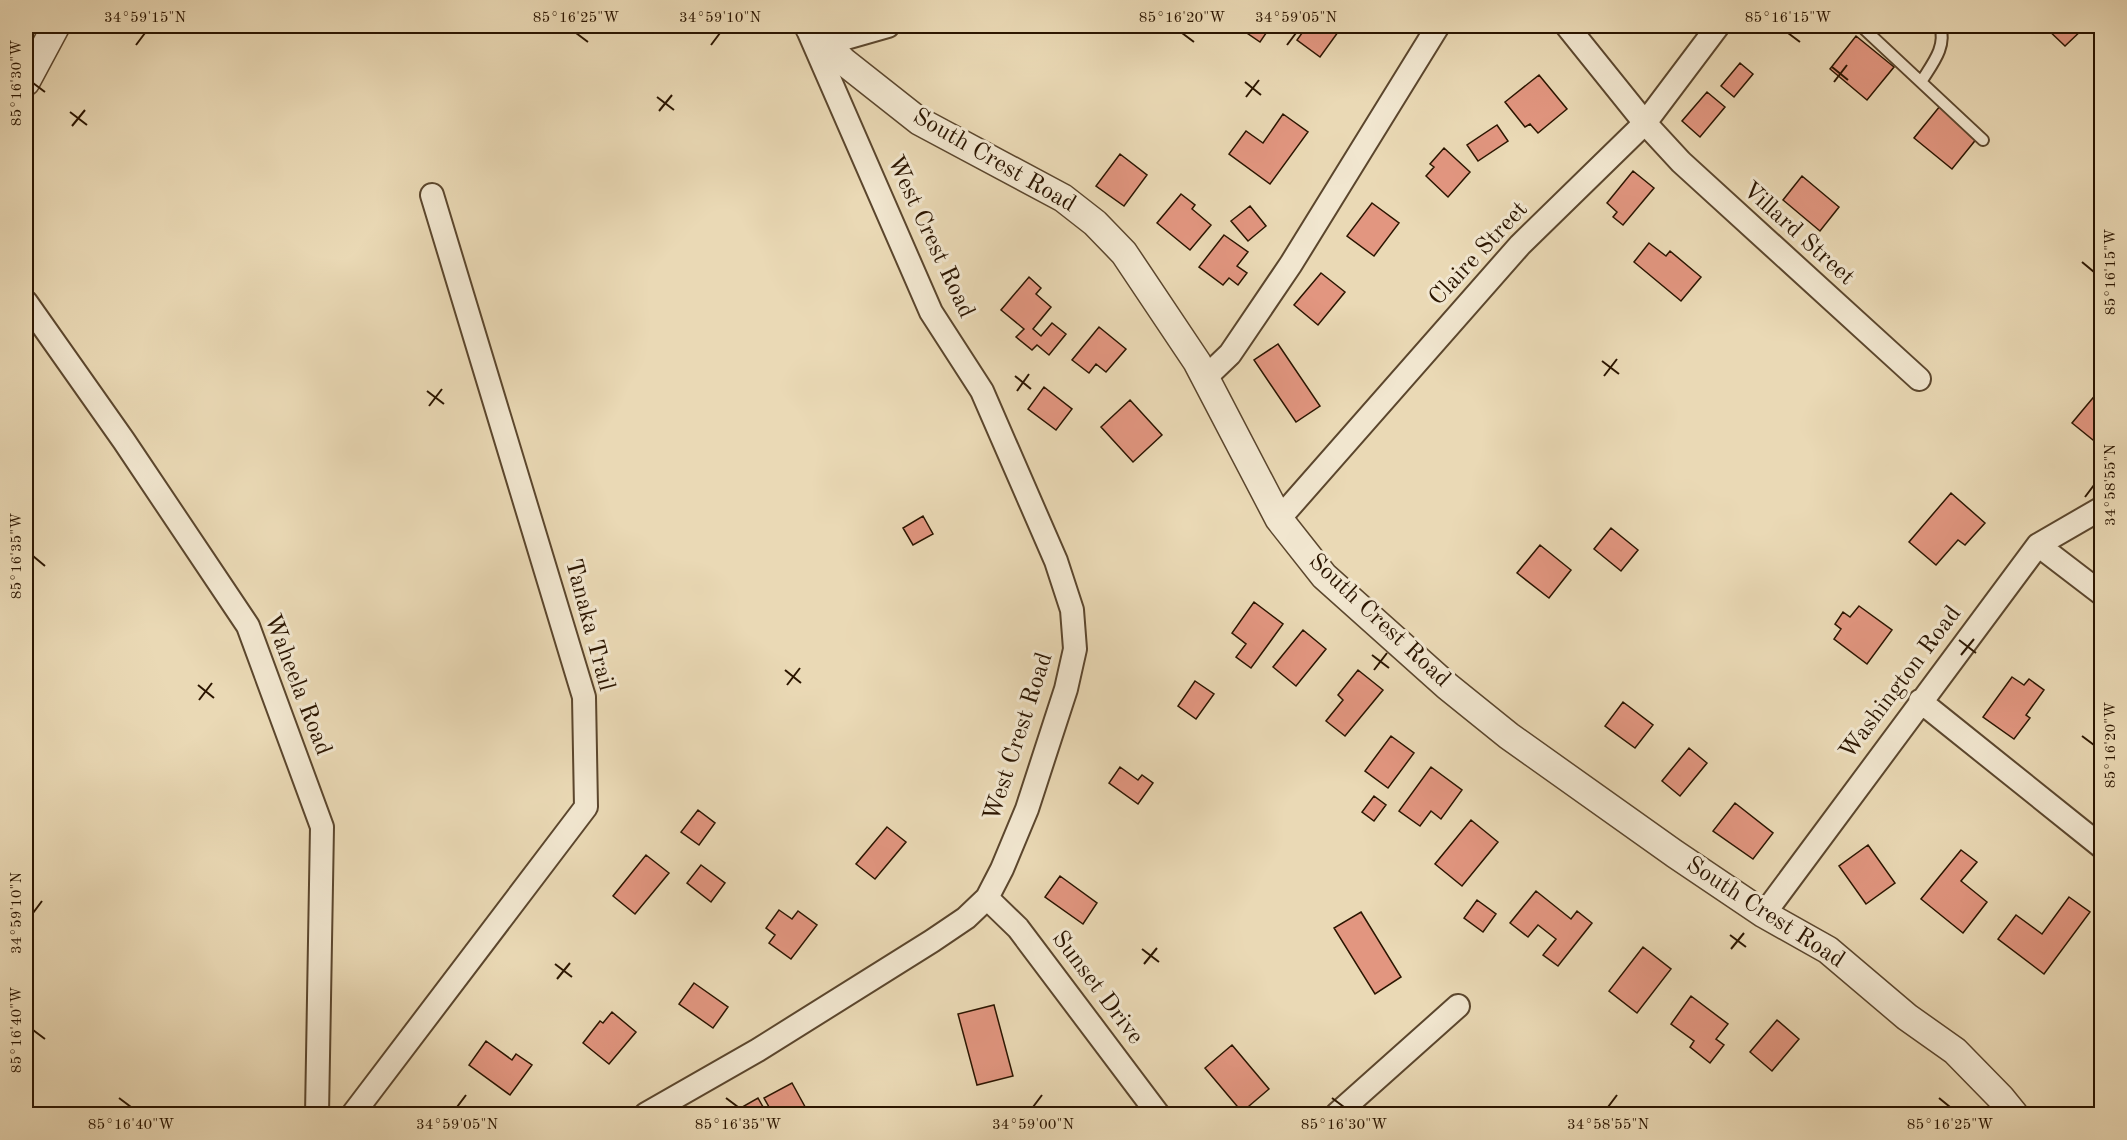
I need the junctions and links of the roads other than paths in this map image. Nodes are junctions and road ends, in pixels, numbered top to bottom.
1 (56, 26) edge
2 (809, 26) edge
3 (888, 26) edge
4 (1438, 26) edge
5 (1567, 26) edge
6 (1718, 26) edge
7 (1861, 26) edge
8 (1940, 26) edge
9 (26, 82) edge
10 (1921, 82) junction
11 (1645, 123) junction
12 (1983, 140) dead end
13 (432, 195) dead end
14 (26, 302) edge
15 (1205, 378) junction
16 (1919, 380) dead end
17 (2102, 508) edge
18 (1279, 519) junction
19 (2038, 545) junction
20 (2102, 594) edge
21 (1920, 701) junction
22 (2102, 847) edge
23 (987, 898) junction
24 (1764, 914) junction
25 (1458, 1006) dead end
26 (317, 1114) edge
27 (353, 1114) edge
28 (646, 1114) edge
29 (1158, 1114) edge
30 (1337, 1114) edge
31 (2014, 1114) edge

1 - 9 street
2 - 3 street
2 - 15 street, South Crest Road
2 - 23 street, West Crest Road
4 - 15 street
5 - 11 street, Villard Street
6 - 11 street, Claire Street
7 - 10 lane
8 - 10 lane
10 - 12 lane
11 - 16 street, Villard Street
11 - 18 street, Claire Street
13 - 27 street, Tanaka Trail
14 - 26 street, Waheela Road
15 - 18 street, South Crest Road
17 - 19 street, Washington Road
18 - 24 street, South Crest Road
19 - 20 street
19 - 21 street, Washington Road
21 - 22 street
21 - 24 street, Washington Road
23 - 28 street, West Crest Road
23 - 29 street, Sunset Drive
24 - 31 street, South Crest Road
25 - 30 street

